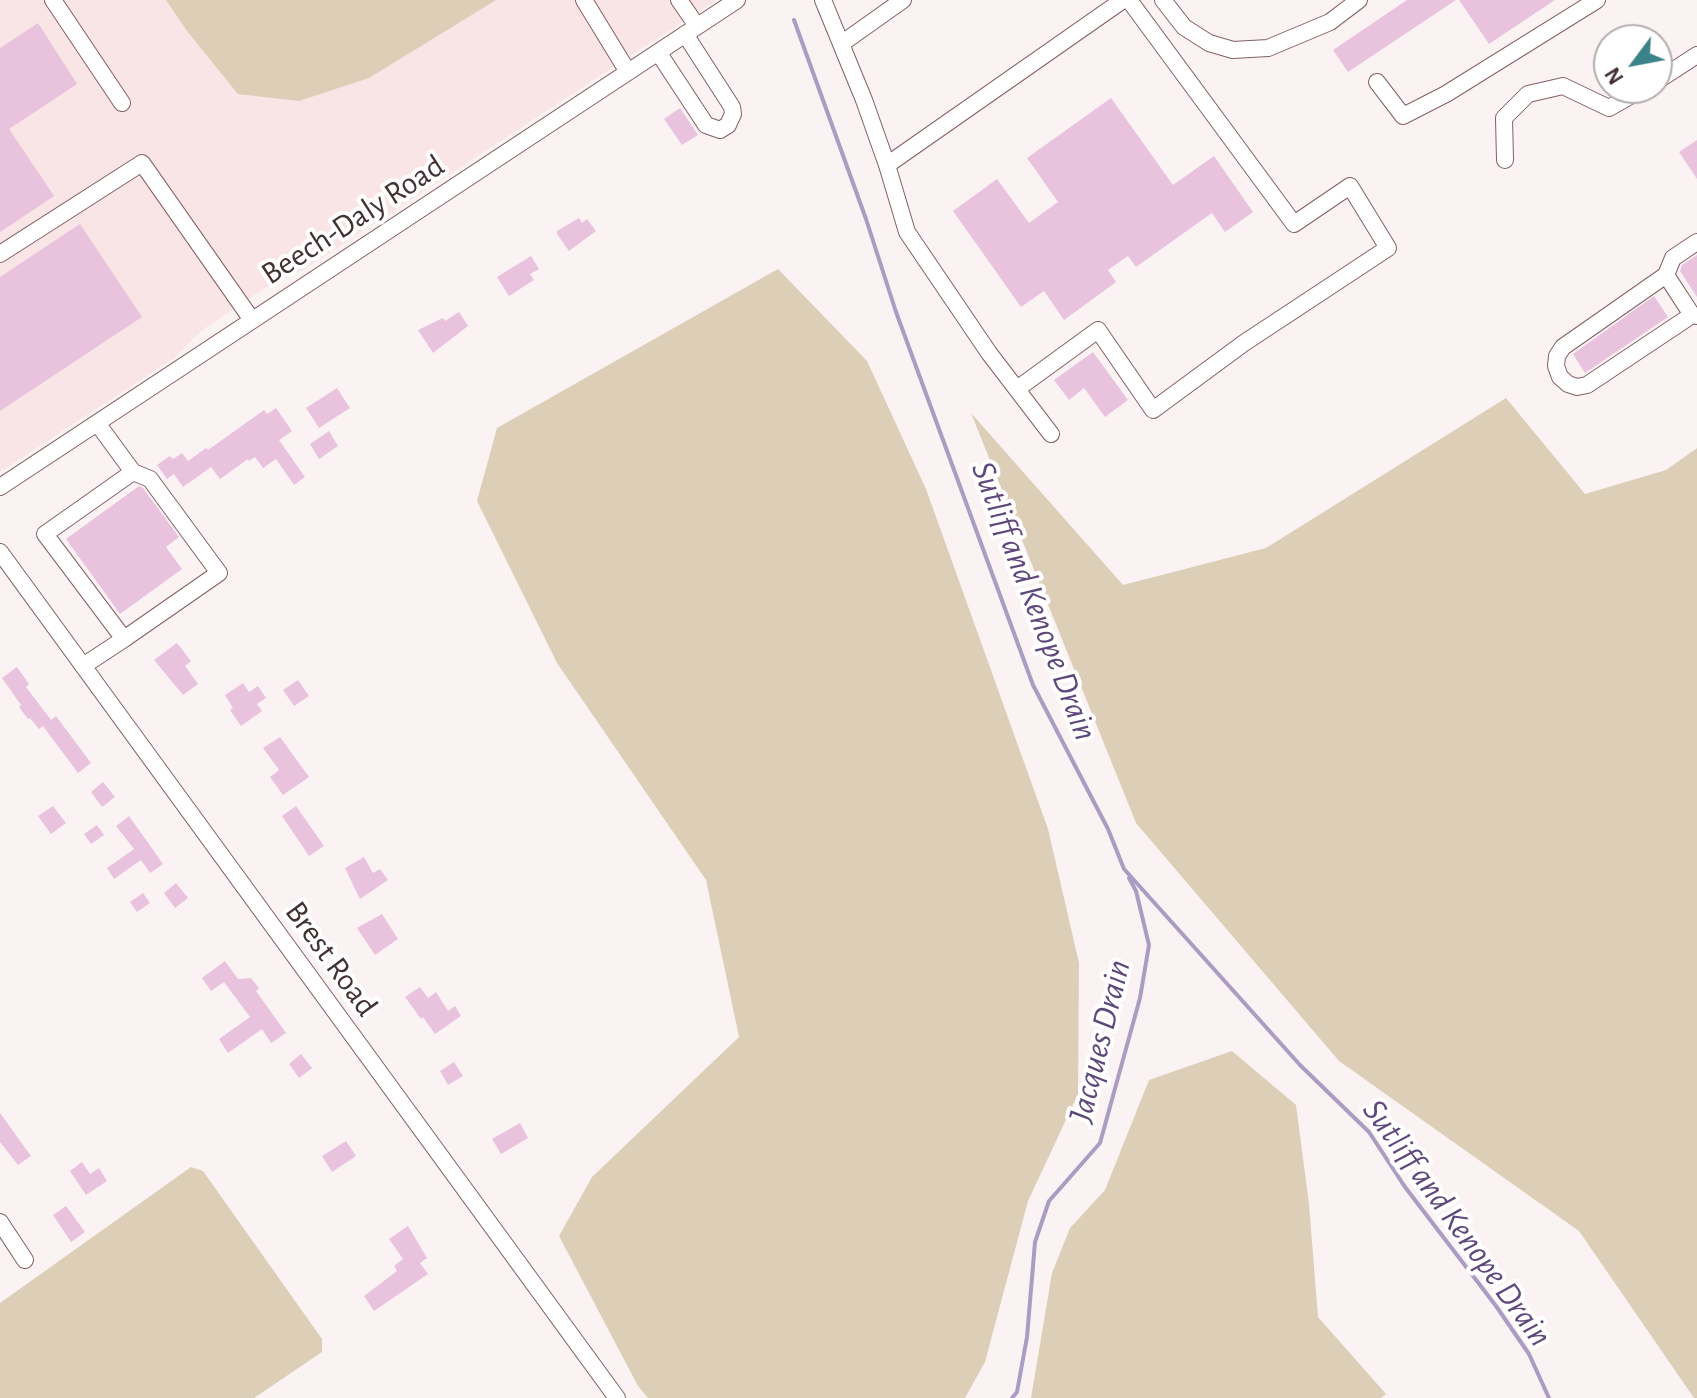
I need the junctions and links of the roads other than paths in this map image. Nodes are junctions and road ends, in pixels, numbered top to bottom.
1 (53, 0) edge
2 (584, 0) edge
3 (679, 0) edge
4 (737, 0) edge
5 (823, 0) edge
6 (903, 0) edge
7 (1126, 0) edge
8 (1163, 0) edge
9 (1359, 0) edge
10 (1597, 0) edge
11 (691, 30) junction
12 (841, 44) junction
13 (658, 52) junction
14 (1697, 55) edge
15 (1673, 71) edge
16 (628, 72) junction
17 (1377, 82) dead end
18 (1593, 100) edge
19 (122, 103) dead end
20 (1505, 160) dead end
21 (887, 165) junction
22 (1697, 242) edge
23 (0, 254) edge
24 (1666, 275) junction
25 (1694, 315) edge
26 (252, 320) junction
27 (1017, 389) junction
28 (97, 423) junction
29 (1051, 434) dead end
30 (133, 472) junction
31 (0, 487) edge
32 (0, 552) edge
33 (124, 639) junction
34 (83, 666) junction
35 (0, 1222) edge
36 (25, 1260) dead end
37 (617, 1398) edge

1 - 19 street
2 - 16 street
3 - 11 street
4 - 11 street, Beech-Daly Road
5 - 12 street
6 - 12 street
7 - 21 street
7 - 27 street
8 - 9 street
10 - 17 street
11 - 13 street, Beech-Daly Road
11 - 13 street
12 - 21 street
13 - 16 street, Beech-Daly Road
14 - 15 street
16 - 26 street, Beech-Daly Road
18 - 20 street
21 - 27 street
22 - 24 street
23 - 26 street
24 - 25 street
24 - 25 street
26 - 28 street, Beech-Daly Road
27 - 29 street
28 - 30 street
28 - 31 street, Beech-Daly Road
30 - 33 street
30 - 33 street
32 - 34 street, Brest Road
33 - 34 street
34 - 37 street, Brest Road
35 - 36 street

